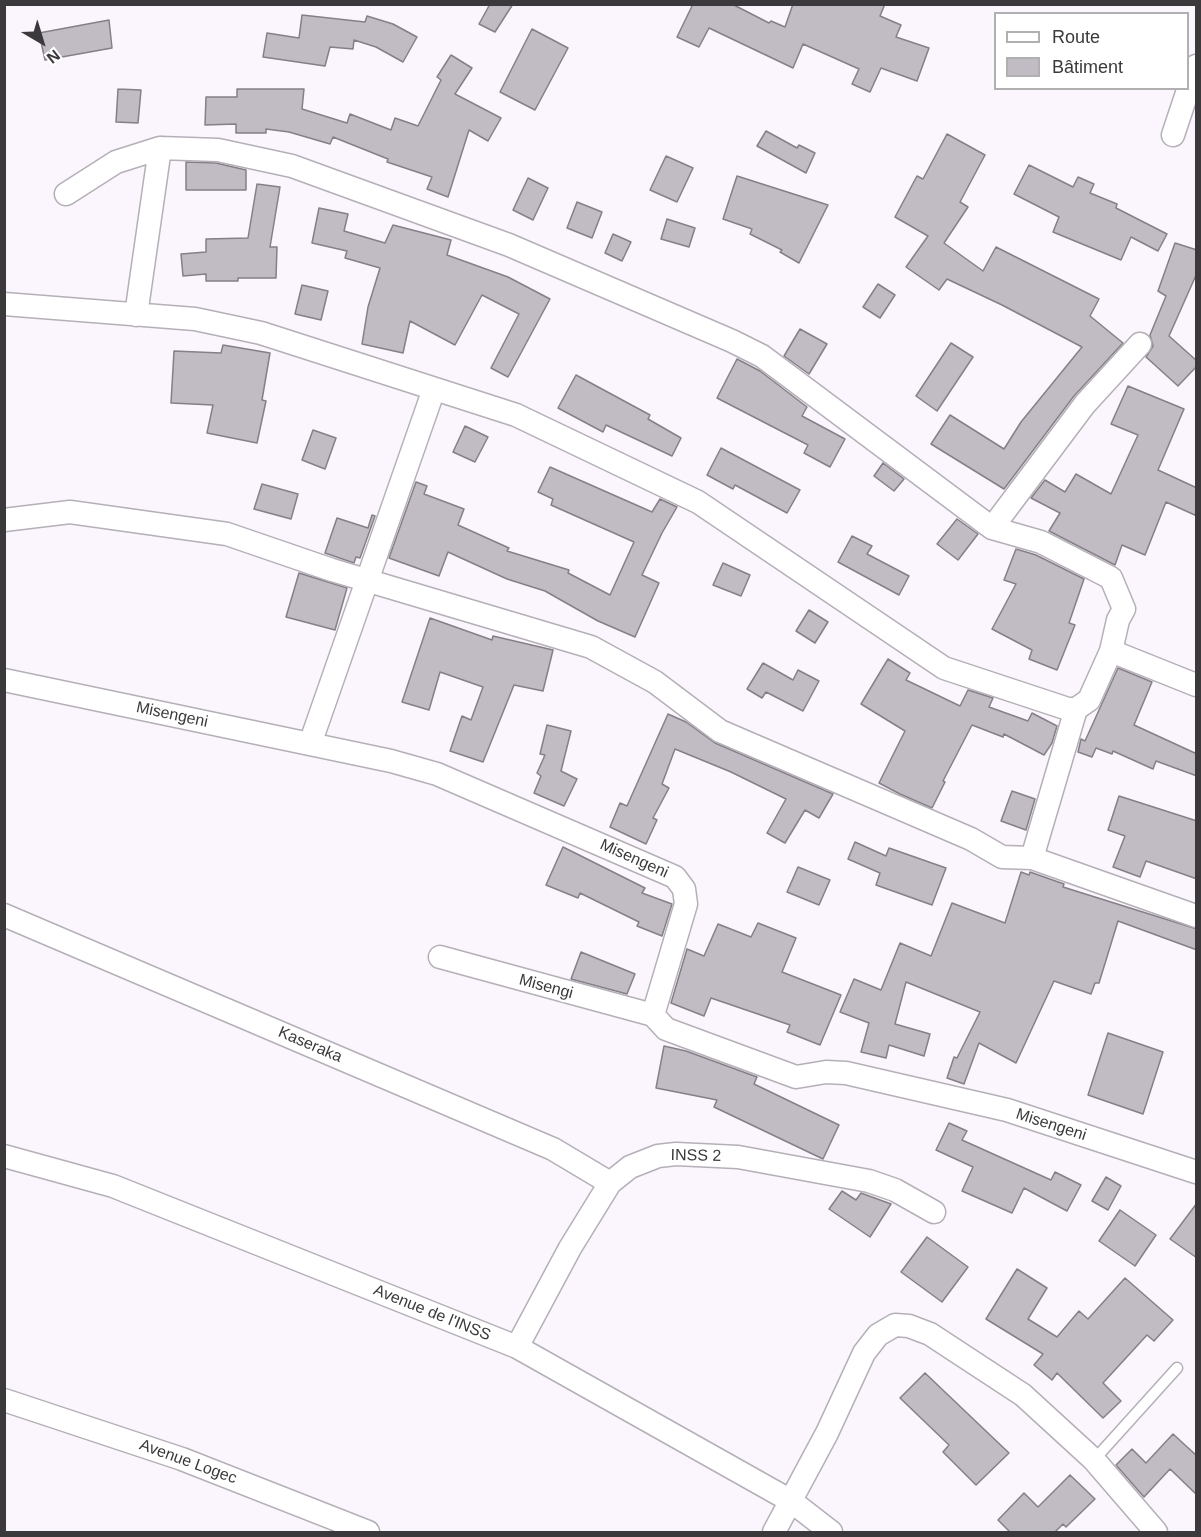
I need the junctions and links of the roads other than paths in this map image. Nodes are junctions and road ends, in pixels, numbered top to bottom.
1 (1197, 66) edge
2 (1189, 89) edge
3 (1189, 90) edge
4 (1173, 135) dead end
5 (160, 148) junction
6 (66, 194) dead end
7 (4, 304) edge
8 (136, 315) junction
9 (1140, 344) dead end
10 (434, 389) junction
11 (4, 520) edge
12 (992, 528) junction
13 (367, 580) junction
14 (1111, 651) junction
15 (4, 680) edge
16 (1197, 685) edge
17 (1076, 709) junction
18 (310, 744) junction
19 (1032, 858) junction
20 (4, 915) edge
21 (1197, 916) edge
22 (440, 957) dead end
23 (653, 1015) junction
24 (4, 1156) edge
25 (1197, 1172) edge
26 (610, 1183) junction
27 (933, 1212) dead end
28 (518, 1347) junction
29 (1177, 1368) dead end
30 (4, 1400) edge
31 (1094, 1460) junction
32 (791, 1501) junction
33 (368, 1533) edge
34 (774, 1533) edge
35 (831, 1533) edge
36 (1156, 1533) edge

1 - 2 street
3 - 4 street
5 - 6 street
5 - 8 street
5 - 12 street
7 - 8 street
8 - 10 street
9 - 12 street
10 - 13 street
10 - 17 street
11 - 13 street
12 - 14 street
13 - 18 street
13 - 19 street
14 - 16 street
14 - 17 street
15 - 18 street, Misengeni
17 - 19 street
18 - 23 street, Misengeni
19 - 21 street
20 - 26 street, Kaseraka
22 - 23 street, Misengi
23 - 25 street, Misengeni
24 - 28 street, Avenue de l'INSS
26 - 27 street, INSS 2
26 - 28 street, INSS 2
28 - 32 street, Avenue de l'INSS
29 - 31 lane
30 - 33 street, Avenue Logec
31 - 32 street
31 - 36 street
32 - 34 street
32 - 35 street, Avenue de l'INSS

